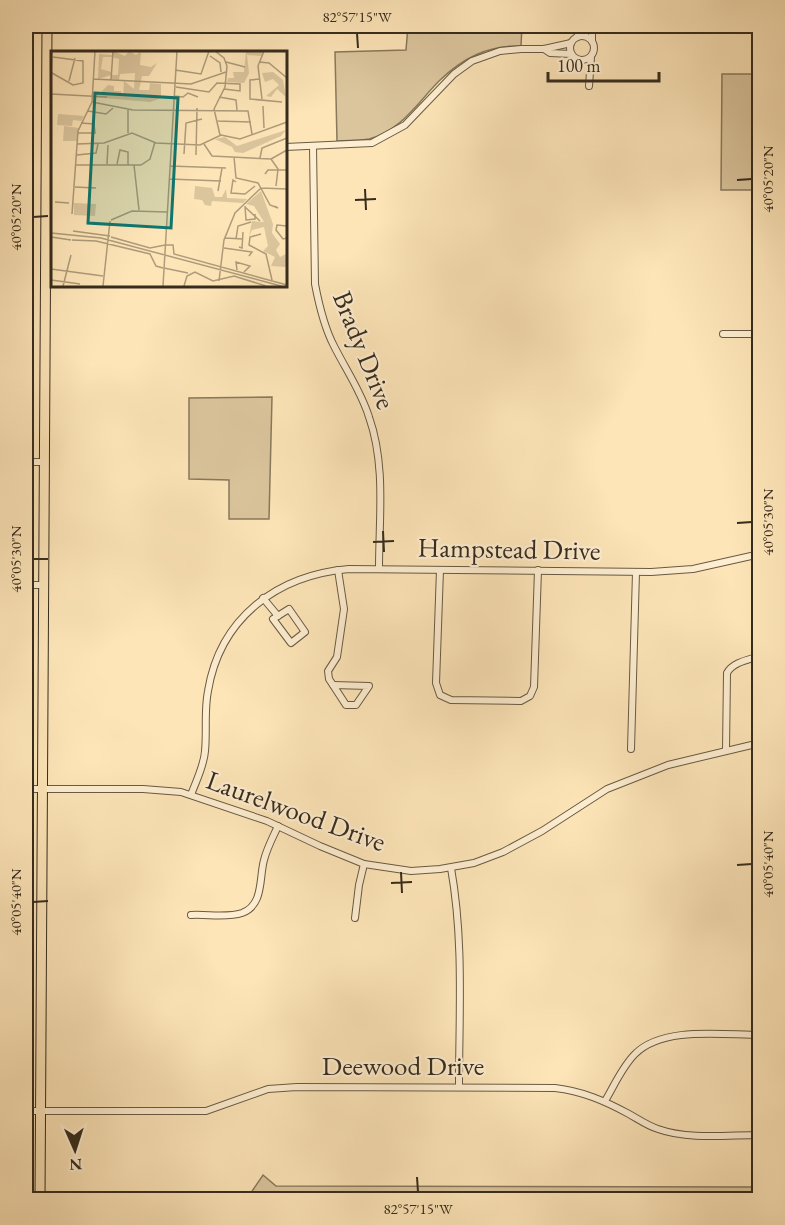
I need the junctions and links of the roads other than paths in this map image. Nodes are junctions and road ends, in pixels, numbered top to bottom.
1 (46, 26) edge
2 (583, 26) edge
3 (592, 26) edge
4 (576, 37) junction
5 (592, 40) junction
6 (571, 43) junction
7 (544, 49) junction
8 (571, 54) junction
9 (591, 57) junction
10 (581, 61) junction
11 (590, 76) junction
12 (589, 86) dead end
13 (313, 146) junction
14 (286, 147) edge
15 (49, 148) edge
16 (723, 334) dead end
17 (759, 334) edge
18 (26, 462) edge
19 (44, 462) junction
20 (759, 554) edge
21 (379, 568) junction
22 (338, 570) junction
23 (440, 570) junction
24 (538, 570) junction
25 (636, 572) junction
26 (26, 585) edge
27 (44, 585) junction
28 (263, 598) junction
29 (278, 616) junction
30 (759, 656) edge
31 (333, 685) junction
32 (759, 743) edge
33 (631, 748) dead end
34 (726, 750) junction
35 (26, 789) edge
36 (43, 789) junction
37 (191, 795) junction
38 (278, 826) junction
39 (364, 864) junction
40 (451, 868) junction
41 (191, 915) dead end
42 (355, 918) dead end
43 (759, 1035) edge
44 (459, 1087) junction
45 (605, 1101) junction
46 (26, 1111) edge
47 (41, 1111) junction
48 (759, 1135) edge
49 (759, 1196) edge
50 (666, 1197) dead end
51 (40, 1200) edge

1 - 15 main road
2 - 4 street
3 - 5 street
4 - 5 street
4 - 6 street
5 - 9 street
6 - 7 street
6 - 8 street
7 - 8 street
7 - 13 street
8 - 10 street
9 - 10 street
9 - 11 street
10 - 11 street
11 - 12 street
13 - 14 street
13 - 21 street, Brady Drive
15 - 19 main road
16 - 17 street
18 - 19 street
19 - 27 main road
20 - 25 street, Hampstead Drive
21 - 22 street, Hampstead Drive
21 - 23 street, Hampstead Drive
22 - 28 street, Hampstead Drive
22 - 31 street
23 - 24 street, Hampstead Drive
23 - 24 street
24 - 25 street, Hampstead Drive
25 - 33 street
26 - 27 street
27 - 36 main road
28 - 29 street
28 - 37 street, Hampstead Drive
29 - 29 street
30 - 34 street
31 - 31 street
32 - 34 street, Laurelwood Drive
34 - 40 street, Laurelwood Drive
35 - 36 street, Laurelwood Drive
36 - 37 street, Laurelwood Drive
36 - 47 main road
37 - 38 street, Laurelwood Drive
38 - 39 street, Laurelwood Drive
38 - 41 street
39 - 40 street, Laurelwood Drive
39 - 42 street
40 - 44 street
43 - 45 street
44 - 45 street, Deewood Drive
44 - 47 street, Deewood Drive
45 - 48 street, Deewood Drive
46 - 47 street, Deewood Drive
47 - 51 main road
49 - 50 street

